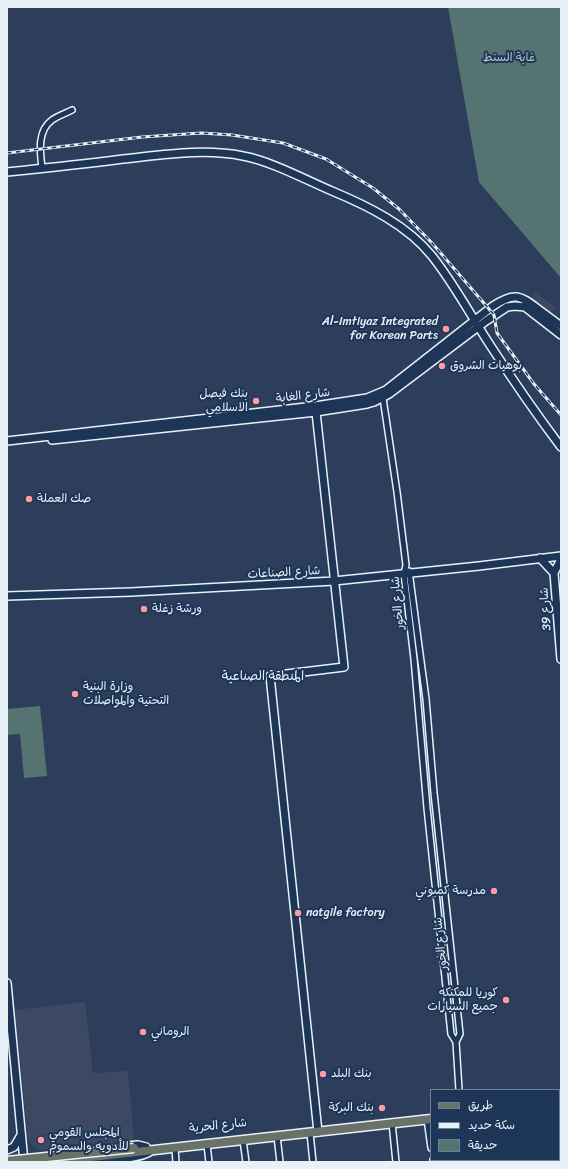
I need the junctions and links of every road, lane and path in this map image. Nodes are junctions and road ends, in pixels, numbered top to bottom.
1 (72, 110) dead end
2 (42, 168) junction
3 (7, 172) edge
4 (477, 323) junction
5 (561, 326) edge
6 (561, 335) edge
7 (383, 398) junction
8 (316, 412) junction
9 (7, 441) edge
10 (7, 445) edge
11 (561, 447) edge
12 (561, 556) edge
13 (540, 558) junction
14 (561, 559) edge
15 (554, 573) junction
16 (408, 574) junction
17 (334, 581) junction
18 (7, 596) edge
19 (561, 659) edge
20 (426, 699) junction
21 (417, 700) junction
22 (444, 881) junction
23 (435, 882) junction
24 (7, 983) edge
25 (10, 1020) edge
26 (456, 1042) junction
27 (460, 1089) edge
28 (430, 1118) edge
29 (392, 1123) junction
30 (316, 1131) junction
31 (21, 1135) junction
32 (277, 1136) junction
33 (243, 1140) junction
34 (207, 1145) junction
35 (175, 1148) junction
36 (7, 1150) edge
37 (140, 1153) edge
38 (7, 1157) edge
39 (26, 1158) edge
40 (7, 1161) edge
41 (104, 1161) edge
42 (47, 1162) edge
43 (80, 1162) edge
44 (176, 1162) edge
45 (209, 1162) edge
46 (246, 1162) edge
47 (280, 1162) edge
48 (313, 1162) edge
49 (396, 1162) edge

1 - 2 street
2 - 3 street
2 - 4 street
4 - 5 street, شارع الغابة
4 - 6 street, شارع الغابة
4 - 7 street, شارع الغابة
4 - 9 street, شارع الغابة
4 - 11 street
7 - 8 street, شارع الغابة
7 - 16 street, شارع الخور
8 - 10 street, شارع الغابة
8 - 17 street
12 - 13 street, شارع الصناعات
13 - 15 street
13 - 16 street, شارع الصناعات
14 - 15 street, شارع 39
15 - 19 street, شارع 39
16 - 17 street, شارع الصناعات
16 - 20 street, شارع الخور
16 - 21 street, شارع الخور
17 - 18 street, شارع الصناعات
17 - 30 street
20 - 21 street
20 - 22 street, شارع الخور
21 - 23 street, شارع الخور
22 - 23 street
22 - 26 street, شارع الخور
23 - 26 street, شارع الخور
24 - 25 street
25 - 31 street
25 - 39 street
26 - 27 street, شارع الخور
28 - 29 main road, شارع الحرية
28 - 30 main road, شارع الحرية
29 - 30 main road, شارع الحرية
29 - 49 street
30 - 32 main road, شارع الحرية
30 - 37 main road, شارع الحرية
30 - 48 street
31 - 36 street
31 - 39 street
32 - 33 main road, شارع الحرية
32 - 47 street
33 - 34 main road, شارع الحرية
33 - 46 street
34 - 35 main road, شارع الحرية
34 - 45 street
35 - 37 main road, شارع الحرية
35 - 44 street
37 - 39 street
37 - 40 main road, شارع الحرية, bridge
37 - 41 street
37 - 42 main road, شارع الحرية
38 - 39 street
41 - 43 street

